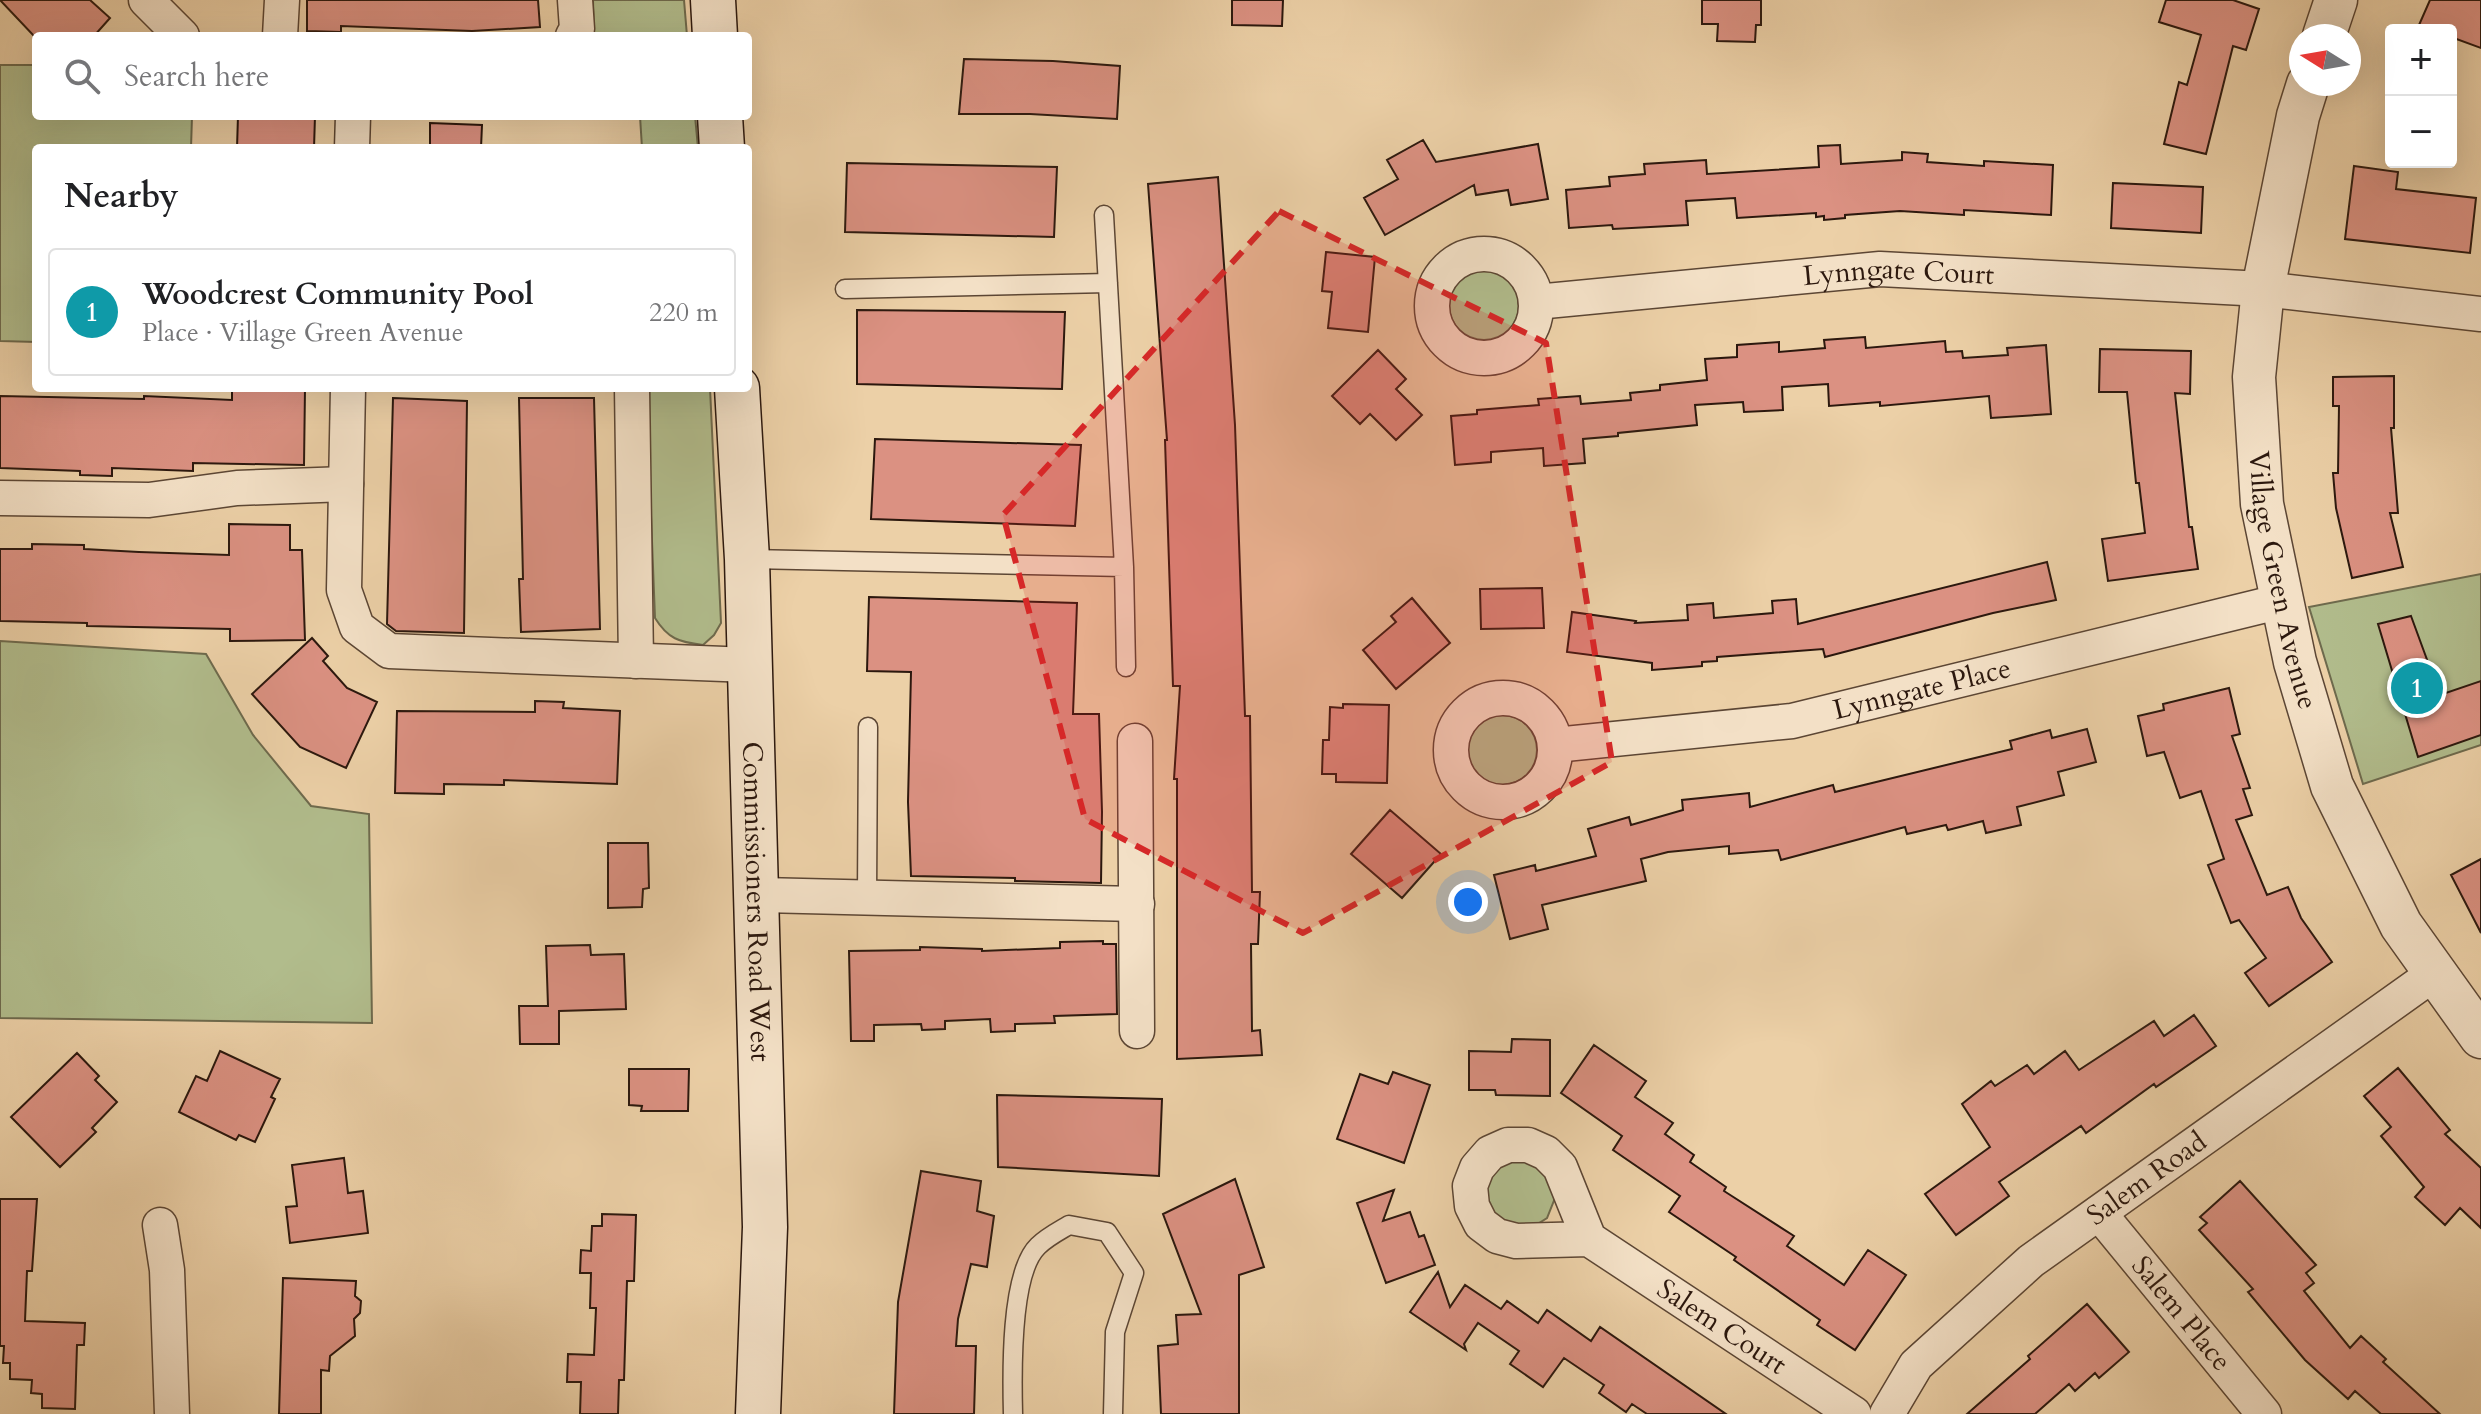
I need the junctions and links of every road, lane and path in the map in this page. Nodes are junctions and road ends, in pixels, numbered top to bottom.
1 (146, 0) edge
2 (282, 0) edge
3 (575, 0) edge
4 (713, 0) edge
5 (2336, 0) edge
6 (2328, 24) edge
7 (178, 32) edge
8 (280, 32) edge
9 (575, 32) edge
10 (715, 32) edge
11 (2304, 96) edge
12 (353, 120) edge
13 (720, 120) edge
14 (352, 144) edge
15 (722, 144) edge
16 (1104, 215) dead end
17 (1108, 283) junction
18 (845, 289) dead end
19 (2263, 289) junction
20 (1536, 302) dead end
21 (2481, 314) edge
22 (348, 392) edge
23 (632, 392) edge
24 (737, 392) edge
25 (346, 484) junction
26 (0, 498) edge
27 (747, 559) junction
28 (1124, 567) junction
29 (2282, 601) junction
30 (636, 661) junction
31 (750, 665) junction
32 (1126, 667) dead end
33 (868, 727) dead end
34 (1135, 741) dead end
35 (1555, 745) dead end
36 (757, 895) junction
37 (867, 897) junction
38 (1137, 904) junction
39 (2435, 973) junction
40 (1137, 1031) dead end
41 (2481, 1037) edge
42 (2099, 1213) junction
43 (160, 1225) dead end
44 (1589, 1239) dead end
45 (172, 1414) edge
46 (758, 1414) edge
47 (1013, 1414) edge
48 (1113, 1414) edge
49 (1854, 1414) edge
50 (1887, 1414) edge
51 (2264, 1414) edge

1 - 7 street
2 - 8 street
3 - 9 street
4 - 10 main road
5 - 6 street
11 - 19 street, Village Green Avenue
12 - 14 street
13 - 15 main road
16 - 17 lane
17 - 18 lane
17 - 28 lane
19 - 20 street, Lynngate Court
19 - 21 street, Lynngate Court
19 - 29 street, Village Green Avenue
22 - 25 street
23 - 30 street
24 - 27 main road, Commissioners Road West
25 - 26 street
25 - 30 street
27 - 28 lane
27 - 31 main road, Commissioners Road West
28 - 32 lane
29 - 35 street, Lynngate Place
29 - 39 street, Village Green Avenue
30 - 31 street
31 - 36 main road, Commissioners Road West
33 - 37 lane
34 - 38 street
36 - 37 street
36 - 46 main road, Commissioners Road West
37 - 38 street
38 - 40 street
39 - 41 street, Village Green Avenue
39 - 42 street, Salem Road
42 - 50 street, Salem Road
42 - 51 street, Salem Place
43 - 45 street
44 - 49 street, Salem Court
47 - 48 lane

